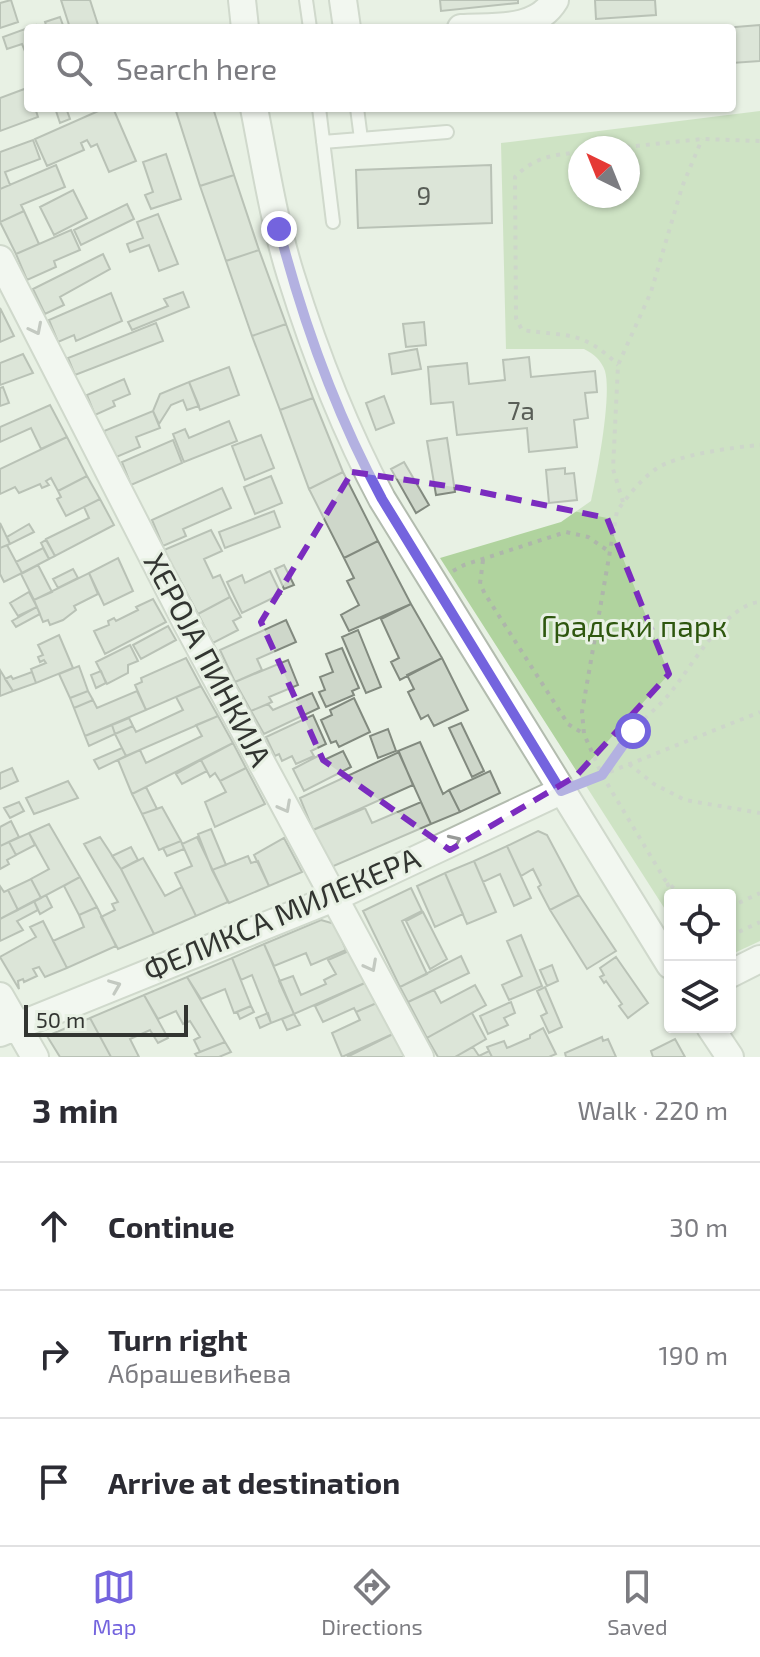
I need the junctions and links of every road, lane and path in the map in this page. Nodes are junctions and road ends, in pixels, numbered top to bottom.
1 (242, 0) edge
2 (306, 0) edge
3 (343, 0) edge
4 (555, 0) edge
5 (245, 24) edge
6 (309, 24) edge
7 (346, 24) edge
8 (523, 24) edge
9 (255, 112) edge
10 (319, 112) edge
11 (358, 112) edge
12 (447, 132) dead end
13 (361, 139) junction
14 (702, 139) junction
15 (760, 141) edge
16 (323, 142) junction
17 (640, 145) edge
18 (568, 153) edge
19 (333, 222) dead end
20 (0, 259) edge
21 (618, 365) junction
22 (760, 445) edge
23 (623, 502) junction
24 (610, 552) junction
25 (483, 560) junction
26 (433, 582) junction
27 (760, 602) edge
28 (760, 712) edge
29 (584, 734) junction
30 (629, 764) junction
31 (602, 775) junction
32 (561, 791) junction
33 (760, 813) edge
34 (665, 880) junction
35 (670, 889) edge
36 (675, 889) edge
37 (760, 893) edge
38 (334, 898) junction
39 (736, 904) edge
40 (760, 922) edge
41 (736, 933) edge
42 (760, 959) edge
43 (667, 961) edge
44 (736, 971) edge
45 (0, 996) edge
46 (8, 1029) edge
47 (714, 1033) edge
48 (35, 1057) edge
49 (420, 1057) edge
50 (730, 1057) edge

1 - 5 street
2 - 6 lane
3 - 7 street
4 - 8 street
9 - 26 street
10 - 16 lane
11 - 13 lane
12 - 13 lane
13 - 16 lane
14 - 15 path
14 - 17 path
14 - 21 path
16 - 19 lane
18 - 21 path
20 -> 38 street, ХЕРОЈА ПИНКИЈА
21 - 23 path
22 - 23 path
23 - 24 path
24 - 25 path
24 - 29 path
25 - 26 path
25 - 29 path
26 - 32 street
27 - 31 path
28 - 30 path
29 - 31 path
30 - 31 path
30 - 33 path
31 - 32 path
31 - 34 path
38 -> 32 street, ФЕЛИКСА МИЛЕКЕРА
32 - 43 street
34 - 35 path
34 - 36 path
37 - 39 path
46 -> 38 street, ФЕЛИКСА МИЛЕКЕРА
38 -> 49 street, ХЕРОЈА ПИНКИЈА
40 - 41 path
42 - 44 street
45 - 46 street
46 - 48 street
47 - 50 street

